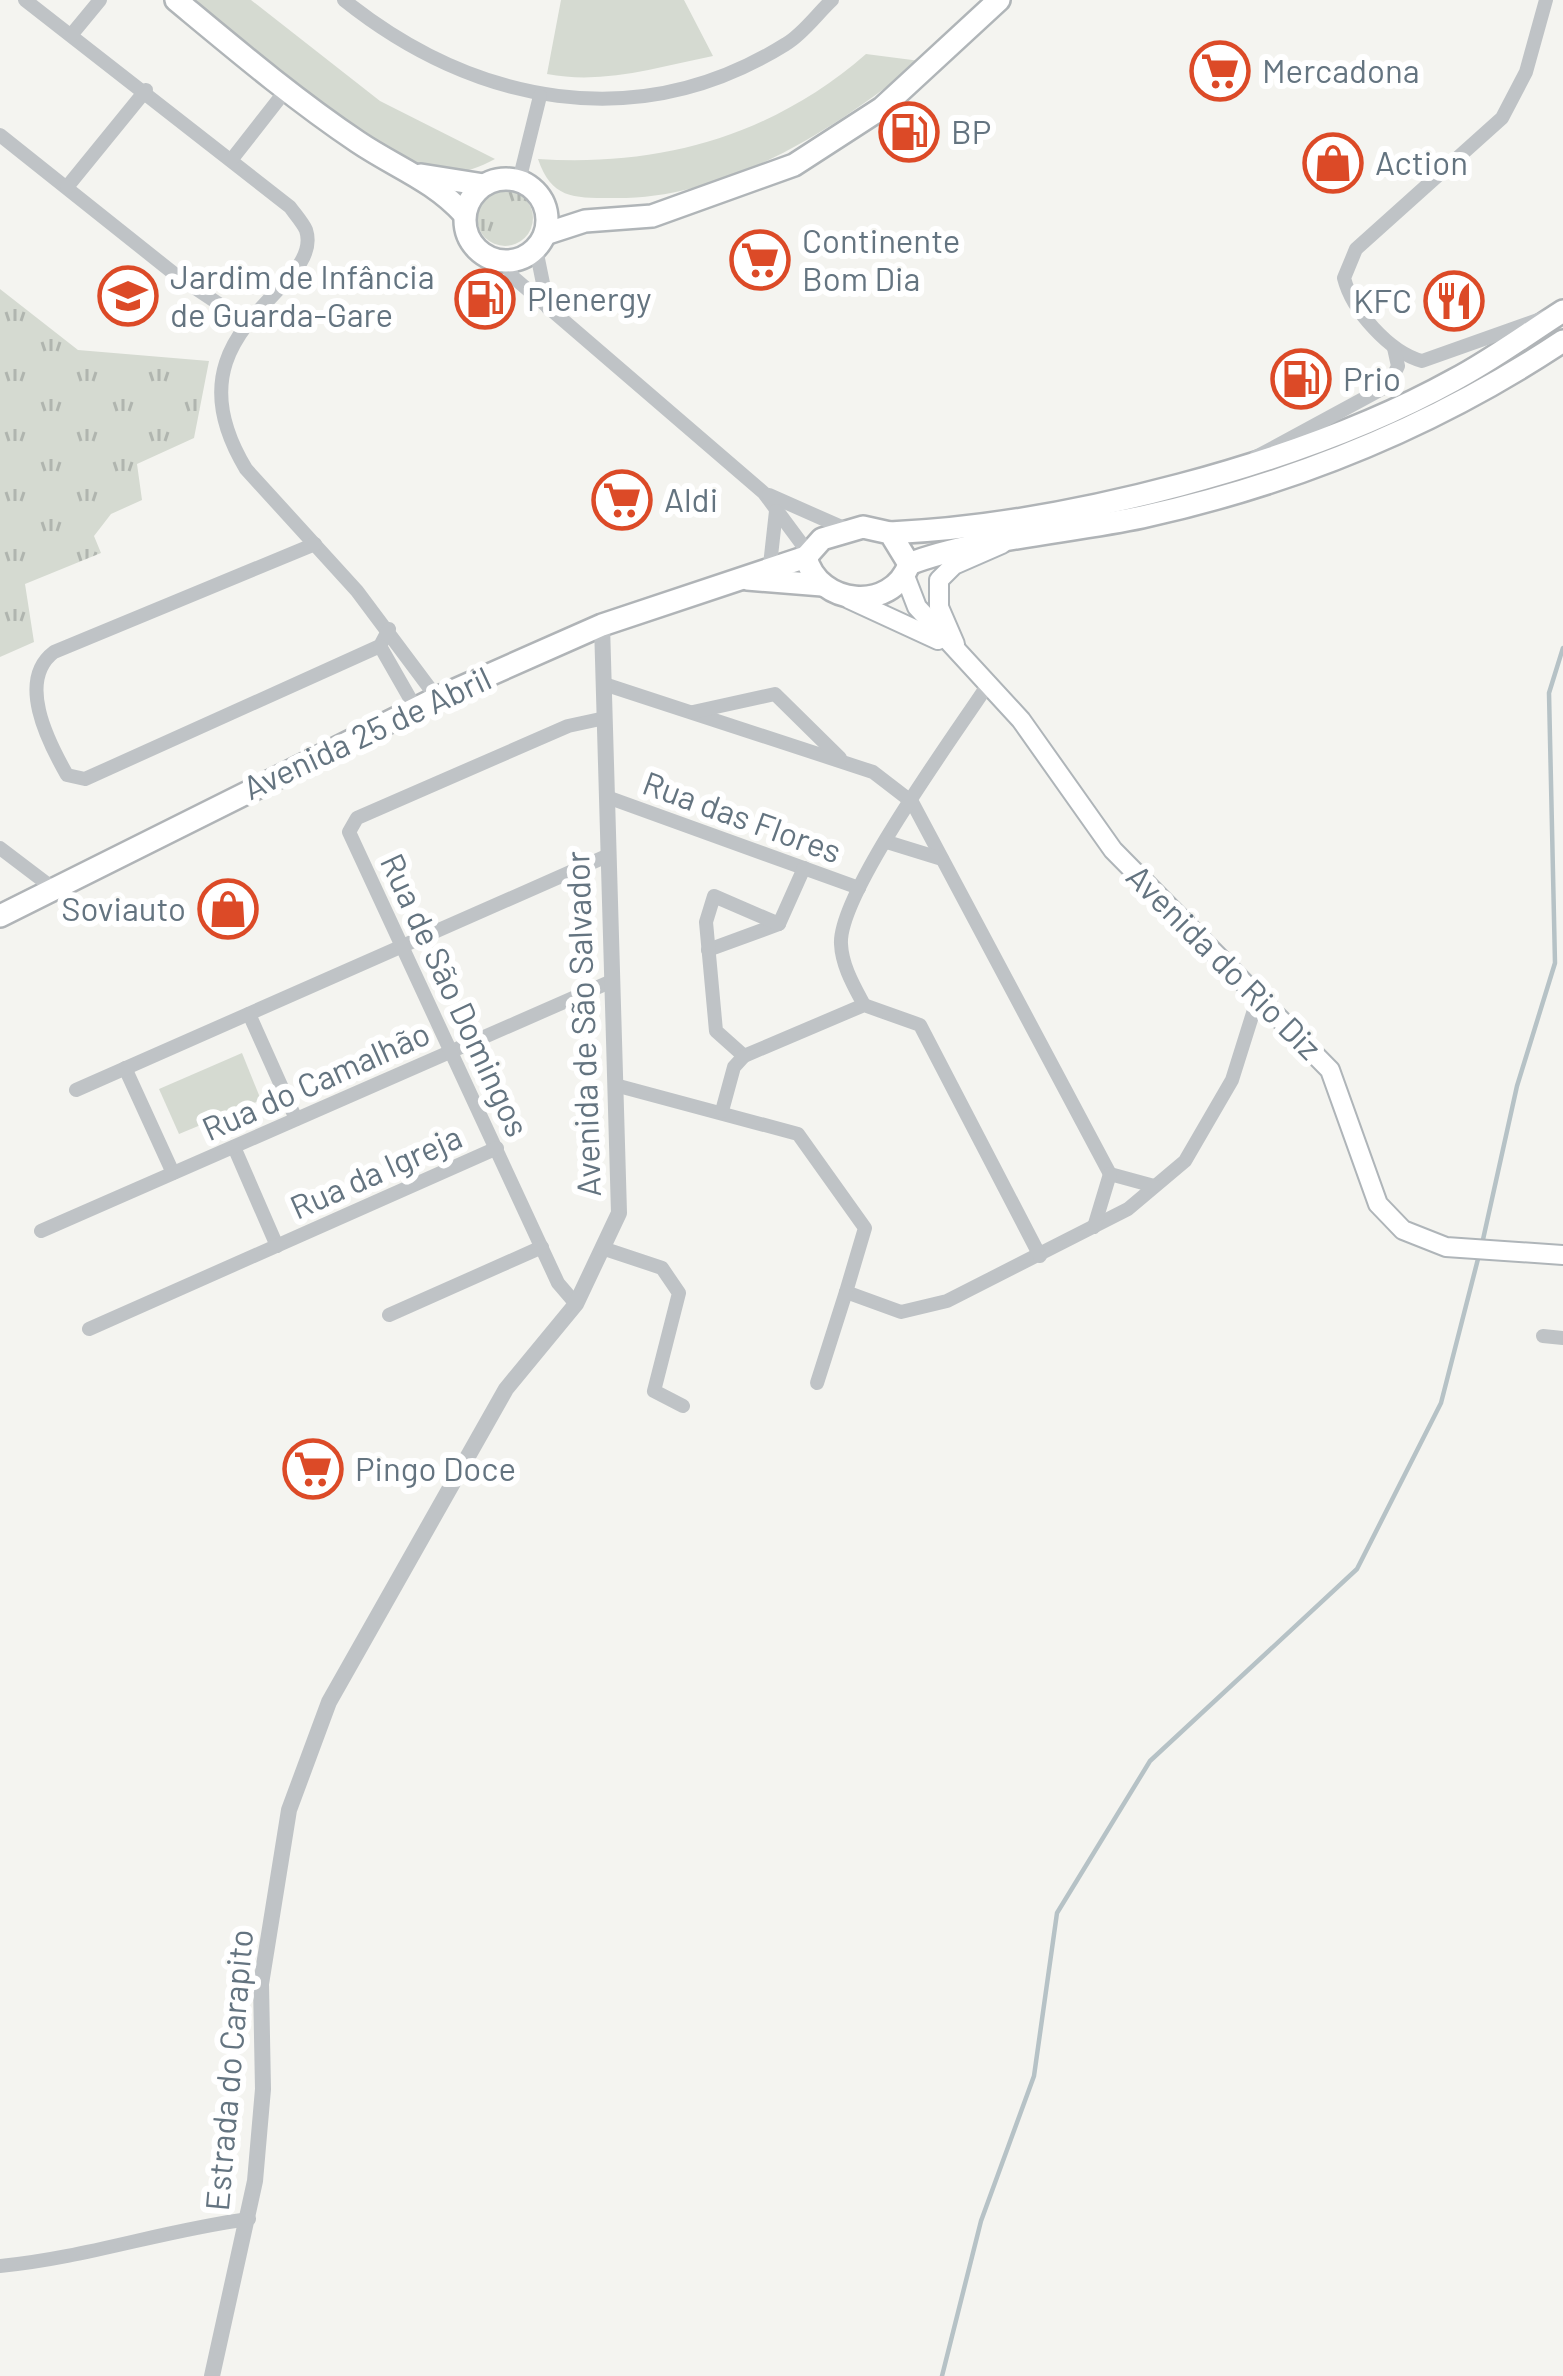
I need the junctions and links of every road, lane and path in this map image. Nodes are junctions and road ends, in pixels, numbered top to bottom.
1 (25, 0) edge
2 (100, 0) edge
3 (176, 0) edge
4 (344, 0) edge
5 (832, 0) edge
6 (999, 0) edge
7 (1546, 0) edge
8 (72, 34) junction
9 (146, 90) junction
10 (286, 90) junction
11 (540, 96) junction
12 (0, 135) edge
13 (232, 159) junction
14 (421, 175) junction
15 (519, 181) junction
16 (484, 185) junction
17 (67, 187) junction
18 (705, 198) junction
19 (544, 205) junction
20 (464, 214) junction
21 (540, 241) junction
22 (506, 262) junction
23 (548, 308) junction
24 (1562, 311) edge
25 (246, 322) junction
26 (1563, 341) edge
27 (1394, 348) junction
28 (1249, 463) junction
29 (764, 493) junction
30 (776, 511) junction
31 (846, 530) junction
32 (890, 533) junction
33 (314, 544) junction
34 (1002, 544) junction
35 (807, 554) junction
36 (770, 566) junction
37 (907, 570) junction
38 (746, 579) junction
39 (822, 585) junction
40 (844, 596) junction
41 (602, 625) junction
42 (389, 629) junction
43 (380, 646) junction
44 (955, 652) junction
45 (989, 683) junction
46 (604, 684) junction
47 (437, 698) junction
48 (416, 709) junction
49 (691, 712) junction
50 (604, 718) junction
51 (844, 762) junction
52 (607, 796) junction
53 (912, 802) junction
54 (887, 842) junction
55 (0, 848) edge
56 (609, 855) junction
57 (942, 859) junction
58 (804, 868) junction
59 (860, 888) junction
60 (54, 889) junction
61 (0, 916) edge
62 (779, 924) junction
63 (405, 945) junction
64 (708, 950) junction
65 (612, 980) junction
66 (1259, 994) junction
67 (864, 1005) junction
68 (249, 1014) junction
69 (453, 1050) junction
70 (743, 1056) junction
71 (125, 1068) junction
72 (615, 1085) junction
73 (76, 1090) dead end
74 (722, 1112) junction
75 (296, 1119) junction
76 (234, 1147) junction
77 (497, 1148) junction
78 (173, 1173) junction
79 (1110, 1174) junction
80 (1154, 1186) junction
81 (1094, 1227) junction
82 (41, 1232) dead end
83 (277, 1246) junction
84 (542, 1247) junction
85 (602, 1249) junction
86 (1563, 1255) edge
87 (1040, 1256) junction
88 (846, 1292) junction
89 (576, 1304) junction
90 (389, 1315) dead end
91 (89, 1329) dead end
92 (1543, 1336) dead end
93 (1563, 1337) edge
94 (817, 1383) dead end
95 (683, 1406) dead end
96 (329, 1702) joint
97 (249, 2219) junction
98 (0, 2266) edge
99 (212, 2376) edge

1 - 8 street
2 - 8 street
3 - 10 main road
4 - 11 street
5 - 11 street
6 - 18 main road
7 - 27 street
8 - 9 street
9 - 13 street
9 - 17 street
10 - 13 street
10 - 14 main road
11 - 15 street
12 - 17 street
13 - 25 street
14 - 16 main road
14 - 20 main road
15 - 16 main road
15 - 19 main road
16 - 20 main road
17 - 25 street
18 - 19 main road
18 - 21 main road
19 - 21 main road
20 - 22 main road
21 - 22 main road
21 - 23 street
22 - 23 street
23 - 29 street
24 - 27 street
24 - 28 main road
25 - 33 street
26 - 34 main road
27 - 28 street
28 - 32 main road
29 - 30 street
29 - 31 street
30 - 35 street
30 - 36 street
31 - 32 main road
31 - 35 main road
32 - 37 main road
33 - 42 street
33 - 43 street
34 - 37 main road
34 - 44 main road
35 - 36 main road, Avenida 25 de Abril
35 - 39 main road
36 - 38 main road, Avenida 25 de Abril
37 - 40 main road
37 - 44 main road, Avenida do Rio Diz
38 - 39 main road, Avenida 25 de Abril
38 - 41 main road, Avenida 25 de Abril
39 - 40 main road
40 - 44 main road, Avenida do Rio Diz
41 - 46 street, Avenida de São Salvador
41 - 47 main road, Avenida 25 de Abril
42 - 43 street
42 - 47 street
43 - 48 street
44 - 45 main road, Avenida do Rio Diz
45 - 53 street
45 - 66 main road, Avenida do Rio Diz
46 - 49 street
46 - 50 street, Avenida de São Salvador
47 - 48 main road, Avenida 25 de Abril
48 - 60 main road, Avenida 25 de Abril
49 - 51 street
49 - 51 street
50 - 52 street, Avenida de São Salvador
50 - 63 street, Rua de São Domingos
51 - 53 street
52 - 56 street, Avenida de São Salvador
52 - 58 street, Rua das Flores
53 - 54 street
53 - 57 street
54 - 57 street
54 - 59 street
55 - 60 street
56 - 63 street
56 - 65 street, Avenida de São Salvador
57 - 79 street
58 - 59 street, Rua das Flores
58 - 62 street
59 - 67 street
60 - 61 main road, Avenida 25 de Abril
62 - 64 street
62 - 64 street
63 - 68 street
63 - 69 street, Rua de São Domingos
64 - 70 street
65 - 69 street, Rua do Camalhão
65 - 72 street, Avenida de São Salvador
66 - 80 street
66 - 86 main road, Avenida do Rio Diz
67 - 70 street
67 - 87 street
68 - 71 street
68 - 75 street
69 - 75 street, Rua do Camalhão
69 - 77 street, Rua de São Domingos
70 - 74 street
71 - 73 street
71 - 78 street
72 - 74 street
72 - 85 street, Avenida de São Salvador
74 - 88 street
75 - 76 street, Rua do Camalhão
76 - 78 street, Rua do Camalhão
76 - 83 street, Rua da Igreja
77 - 83 street, Rua da Igreja
77 - 84 street, Rua de São Domingos
78 - 82 street, Rua do Camalhão
79 - 80 street
79 - 81 street
80 - 81 street
81 - 87 street
83 - 91 street, Rua da Igreja
84 - 89 street, Rua de São Domingos
84 - 90 street
85 - 89 street, Avenida de São Salvador
85 - 95 street
87 - 88 street
88 - 94 street
89 - 96 street, Avenida de São Salvador
92 - 93 street
96 - 97 street, Estrada do Carapito
97 - 98 street
97 - 99 street, Estrada do Carapito

